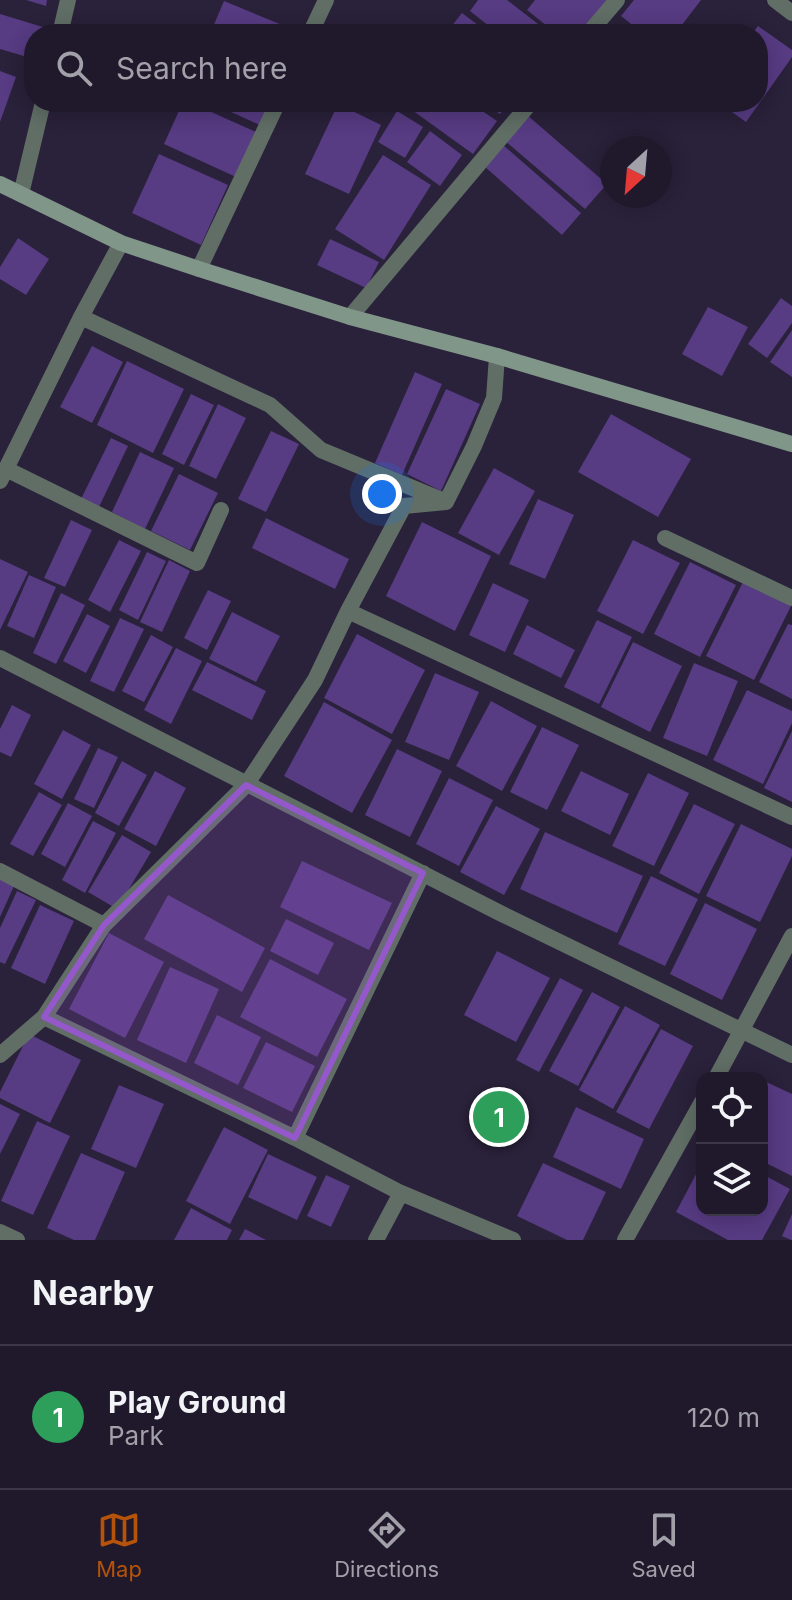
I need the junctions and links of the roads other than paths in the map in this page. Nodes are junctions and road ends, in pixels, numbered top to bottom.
1 (68, 0) edge
2 (326, 0) edge
3 (617, 0) edge
4 (775, 0) edge
5 (792, 13) edge
6 (62, 24) edge
7 (315, 24) edge
8 (597, 24) edge
9 (41, 112) edge
10 (273, 112) edge
11 (523, 112) edge
12 (0, 184) edge
13 (21, 194) junction
14 (121, 243) junction
15 (199, 269) junction
16 (81, 317) junction
17 (350, 317) junction
18 (497, 356) junction
19 (792, 444) edge
20 (3, 475) edge
21 (446, 502) junction
22 (221, 510) dead end
23 (665, 538) dead end
24 (792, 598) edge
25 (348, 611) junction
26 (0, 658) edge
27 (246, 785) junction
28 (792, 817) edge
29 (0, 871) edge
30 (423, 873) junction
31 (104, 925) junction
32 (792, 936) edge
33 (44, 1017) junction
34 (742, 1031) junction
35 (0, 1055) edge
36 (792, 1055) edge
37 (719, 1072) edge
38 (696, 1113) edge
39 (295, 1138) junction
40 (401, 1193) junction
41 (0, 1232) edge
42 (17, 1240) edge
43 (376, 1240) edge
44 (513, 1240) edge
45 (625, 1240) edge

1 - 6 street
2 - 7 street
3 - 8 street
4 - 5 street
9 - 13 street
10 - 15 street
11 - 17 street
12 - 13 street
13 - 14 street
14 - 15 street
14 - 16 street
15 - 17 street
16 - 20 street
16 - 21 street
17 - 18 street
18 - 19 street
18 - 21 street
20 - 22 street
21 - 25 street
23 - 24 street
25 - 27 street
25 - 28 street
26 - 27 street
27 - 30 street
27 - 31 street
29 - 31 street
30 - 34 street
30 - 39 street
31 - 33 street
32 - 34 street
33 - 35 street
33 - 39 street
34 - 36 street
34 - 37 street
38 - 45 street
39 - 40 street
40 - 43 street
40 - 44 street
41 - 42 street

